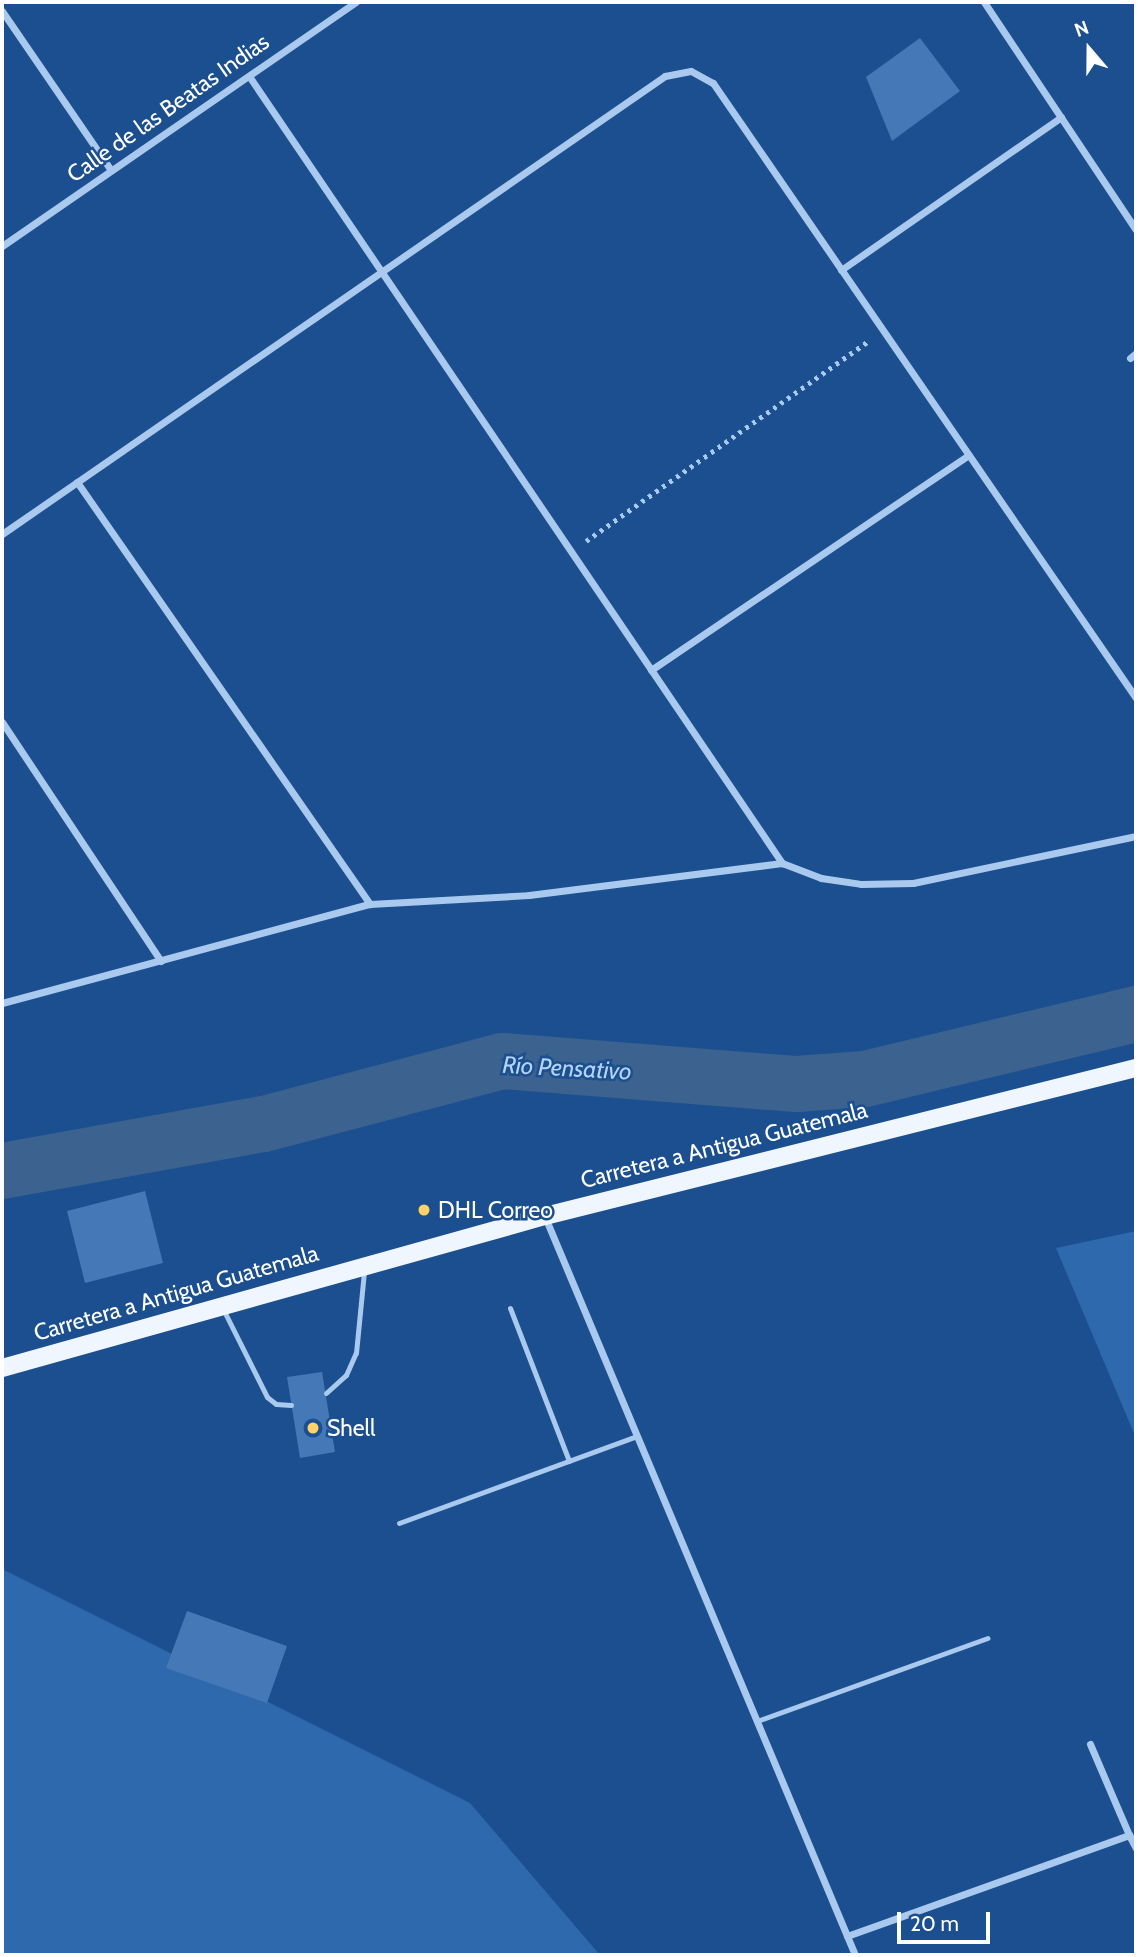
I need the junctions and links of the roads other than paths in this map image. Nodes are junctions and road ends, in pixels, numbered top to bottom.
1 (355, 2) edge
2 (987, 2) edge
3 (2, 11) edge
4 (249, 76) junction
5 (1061, 117) junction
6 (111, 170) junction
7 (1136, 230) edge
8 (2, 246) edge
9 (841, 270) junction
10 (382, 272) junction
11 (968, 455) junction
12 (76, 482) junction
13 (2, 534) edge
14 (651, 670) junction
15 (1136, 698) edge
16 (2, 722) edge
17 (1136, 836) edge
18 (782, 863) junction
19 (370, 904) junction
20 (161, 961) junction
21 (2, 1003) edge
22 (1136, 1068) edge
23 (545, 1216) junction
24 (364, 1265) junction
25 (221, 1305) junction
26 (510, 1308) dead end
27 (2, 1368) edge
28 (326, 1393) dead end
29 (291, 1405) dead end
30 (637, 1436) junction
31 (569, 1461) junction
32 (399, 1522) dead end
33 (987, 1638) dead end
34 (757, 1721) junction
35 (1090, 1744) dead end
36 (1129, 1835) junction
37 (1136, 1847) edge
38 (847, 1936) junction
39 (855, 1955) edge

1 - 4 street, Calle de las Beatas Indias
2 - 5 street
3 - 6 street
4 - 6 street, Calle de las Beatas Indias
4 - 10 street
5 - 7 street
5 - 9 street
6 - 8 street, Calle de las Beatas Indias
9 - 10 street
9 - 11 street
10 - 12 street
10 - 14 street
11 - 14 street
11 - 15 street
12 - 13 street
12 - 19 street
14 - 18 street
16 - 20 street
17 - 18 street
18 - 19 street
19 - 20 street
20 - 21 street
22 - 23 main road, Carretera a Antigua Guatemala
23 - 24 main road, Carretera a Antigua Guatemala
23 - 30 street
24 - 25 main road, Carretera a Antigua Guatemala
24 - 28 lane
25 - 27 main road, Carretera a Antigua Guatemala
25 - 29 lane
26 - 31 lane
30 - 31 lane
30 - 34 street
31 - 32 lane
33 - 34 lane
34 - 38 street
35 - 36 street
36 - 37 street
36 - 38 street
38 - 39 street

